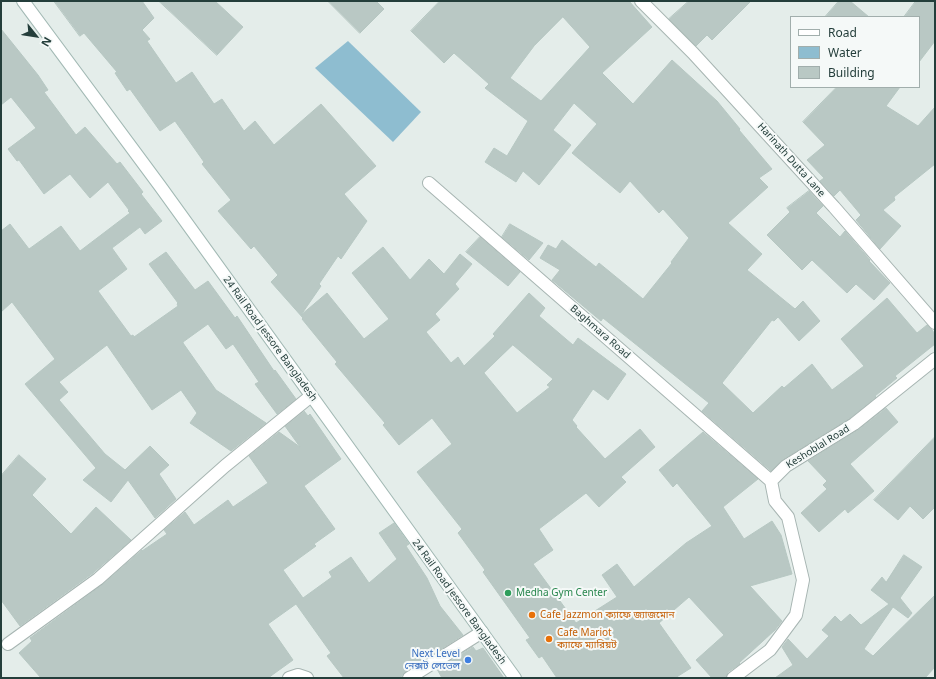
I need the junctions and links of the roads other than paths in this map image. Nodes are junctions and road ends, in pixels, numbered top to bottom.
1 (23, 1) edge
2 (641, 1) edge
3 (429, 183) dead end
4 (935, 323) edge
5 (935, 359) edge
6 (311, 396) junction
7 (771, 481) junction
8 (482, 632) junction
9 (3, 643) edge
10 (289, 678) edge
11 (307, 678) edge
12 (409, 678) edge
13 (515, 678) edge
14 (733, 678) edge

1 - 6 street, 24 Rail Road jessore Bangladesh
2 - 4 street, Harinath Dutta Lane
3 - 7 street, Baghmara Road
5 - 7 street, Keshoblal Road
6 - 8 street, 24 Rail Road jessore Bangladesh
6 - 9 street
7 - 14 street
8 - 12 street
8 - 13 street, 24 Rail Road jessore Bangladesh
10 - 11 street

